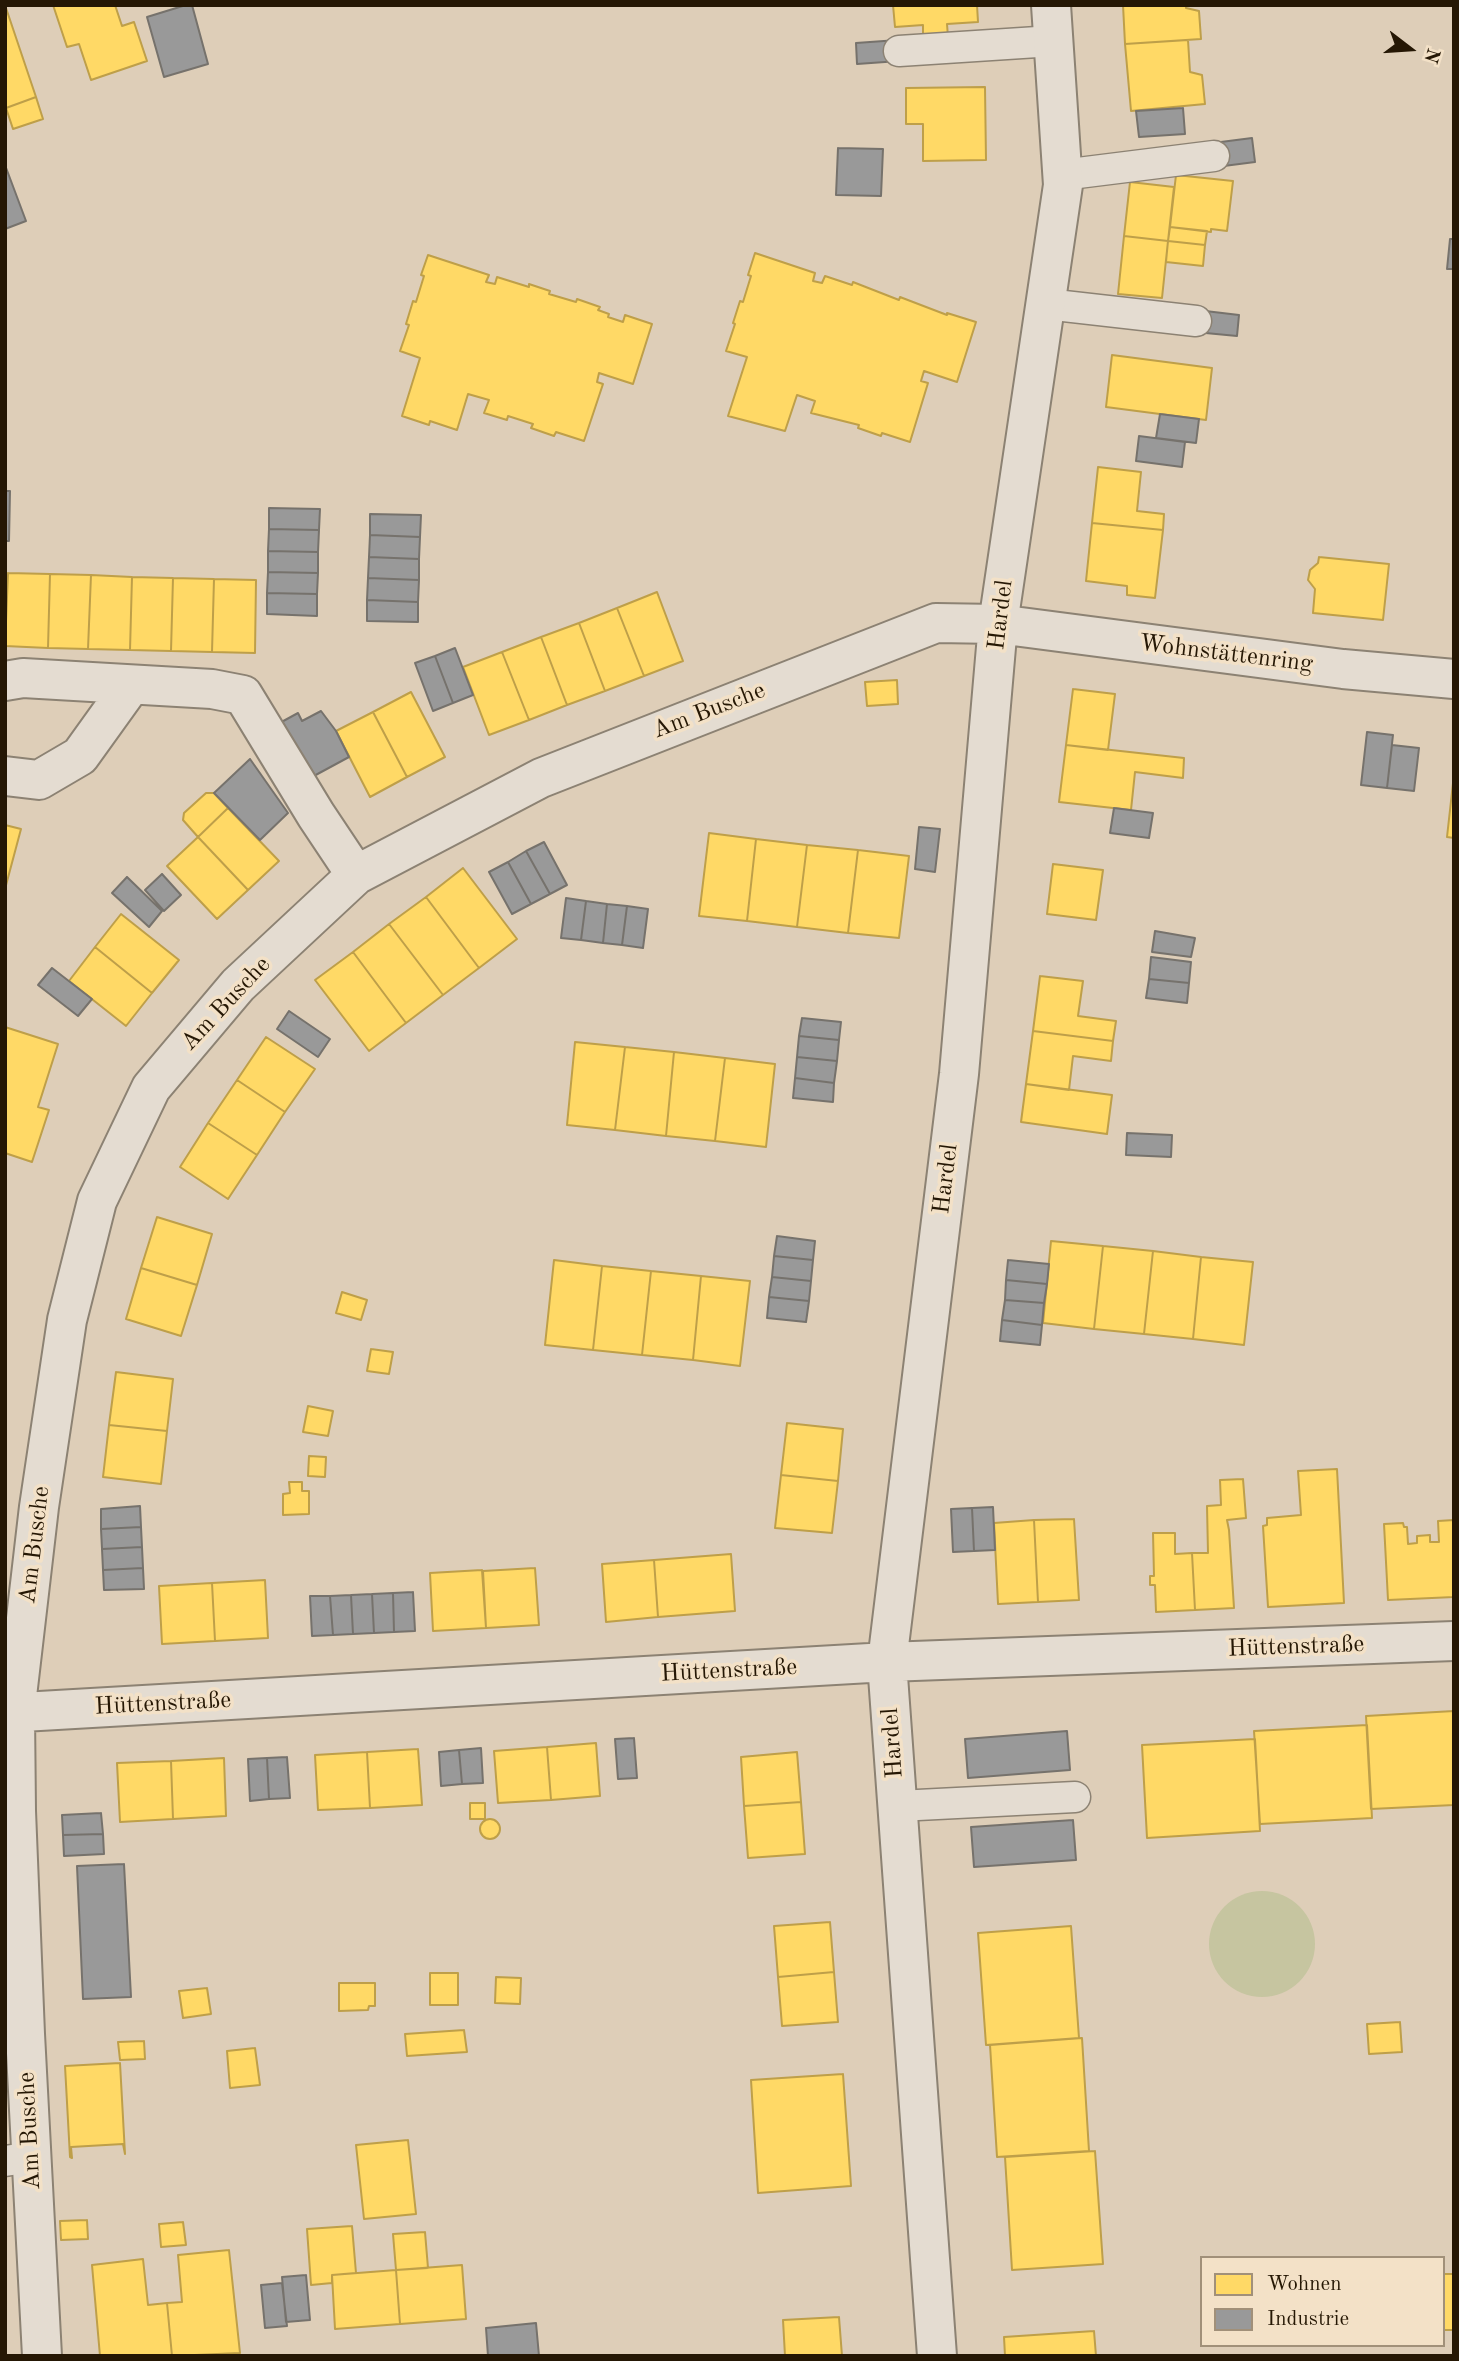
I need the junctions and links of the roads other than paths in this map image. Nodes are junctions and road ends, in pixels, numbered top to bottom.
1 (1052, 23) edge
2 (899, 51) dead end
3 (1214, 156) dead end
4 (1062, 175) junction
5 (1045, 304) junction
6 (1196, 321) dead end
7 (998, 624) junction
8 (1454, 679) edge
9 (5, 681) edge
10 (131, 685) junction
11 (5, 776) edge
12 (356, 875) junction
13 (1454, 1641) edge
14 (887, 1662) junction
15 (10, 1713) edge
16 (1075, 1797) dead end
17 (898, 1806) junction
18 (19, 2159) edge
19 (42, 2356) edge
20 (937, 2356) edge

1 - 2 lane
1 - 4 street, Hardel
3 - 4 lane
4 - 5 street, Hardel
5 - 6 lane
5 - 7 street, Hardel
7 - 8 street, Wohnstättenring
7 - 12 street, Am Busche
7 - 14 street, Hardel
9 - 10 street
10 - 11 street
10 - 12 street
12 - 15 street, Am Busche
13 - 14 street, Hüttenstraße
14 - 15 street, Hüttenstraße
14 - 17 street, Hardel
15 - 18 street, Am Busche
16 - 17 lane
17 - 20 street, Hardel
18 - 19 street, Am Busche

